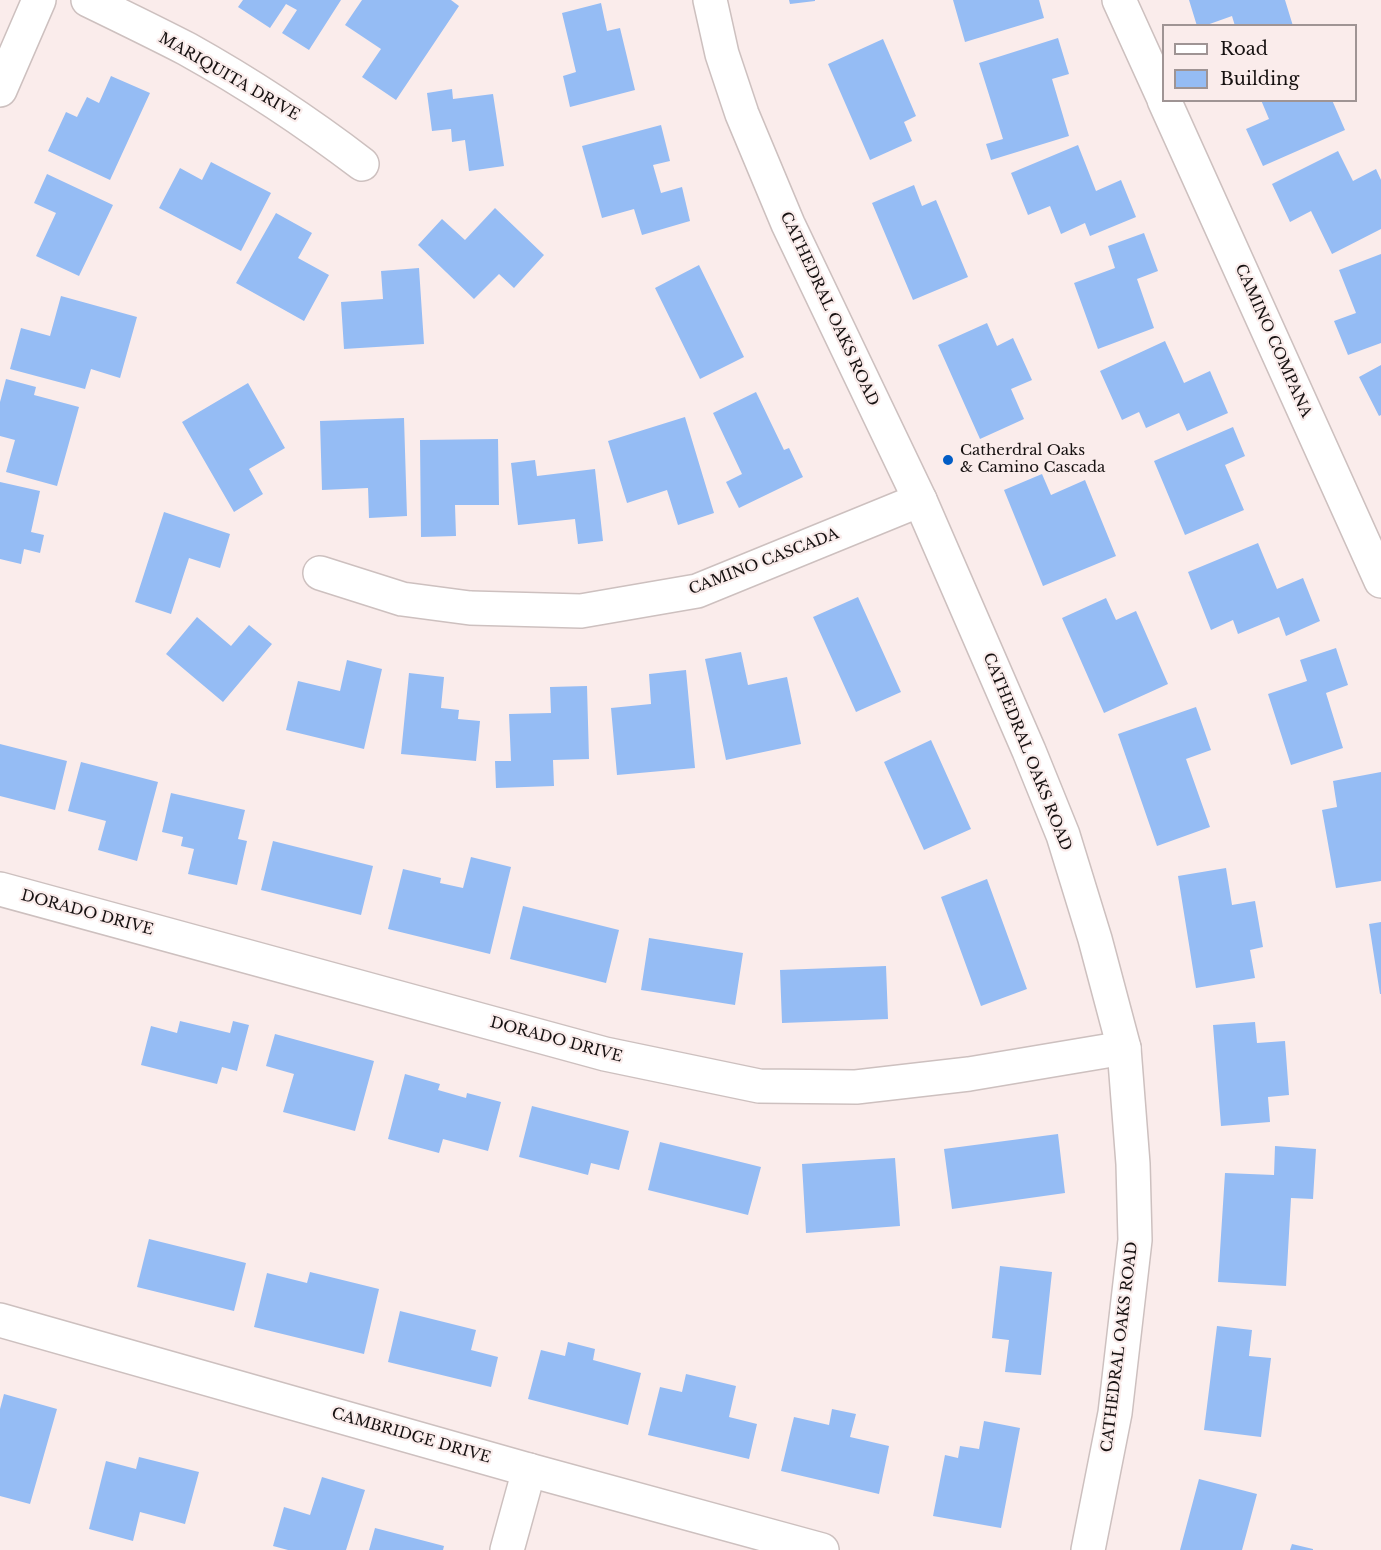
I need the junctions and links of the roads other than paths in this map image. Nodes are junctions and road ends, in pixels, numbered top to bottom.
1 (39, 0) edge
2 (88, 0) edge
3 (710, 0) edge
4 (1119, 0) edge
5 (0, 90) edge
6 (1162, 96) edge
7 (1165, 102) edge
8 (362, 165) dead end
9 (920, 500) junction
10 (320, 573) dead end
11 (1381, 581) edge
12 (0, 890) edge
13 (1124, 1048) junction
14 (0, 1320) edge
15 (529, 1470) junction
16 (507, 1550) edge
17 (822, 1550) edge
18 (1088, 1550) edge

1 - 5 street
2 - 8 street, MARIQUITA DRIVE
3 - 9 street, CATHEDRAL OAKS ROAD
4 - 6 street, CAMINO COMPANA
7 - 11 street, CAMINO COMPANA
9 - 10 street, CAMINO CASCADA
9 - 13 street, CATHEDRAL OAKS ROAD
12 - 13 street, DORADO DRIVE
13 - 18 street, CATHEDRAL OAKS ROAD
14 - 15 street, CAMBRIDGE DRIVE
15 - 16 street
15 - 17 street, CAMBRIDGE DRIVE

